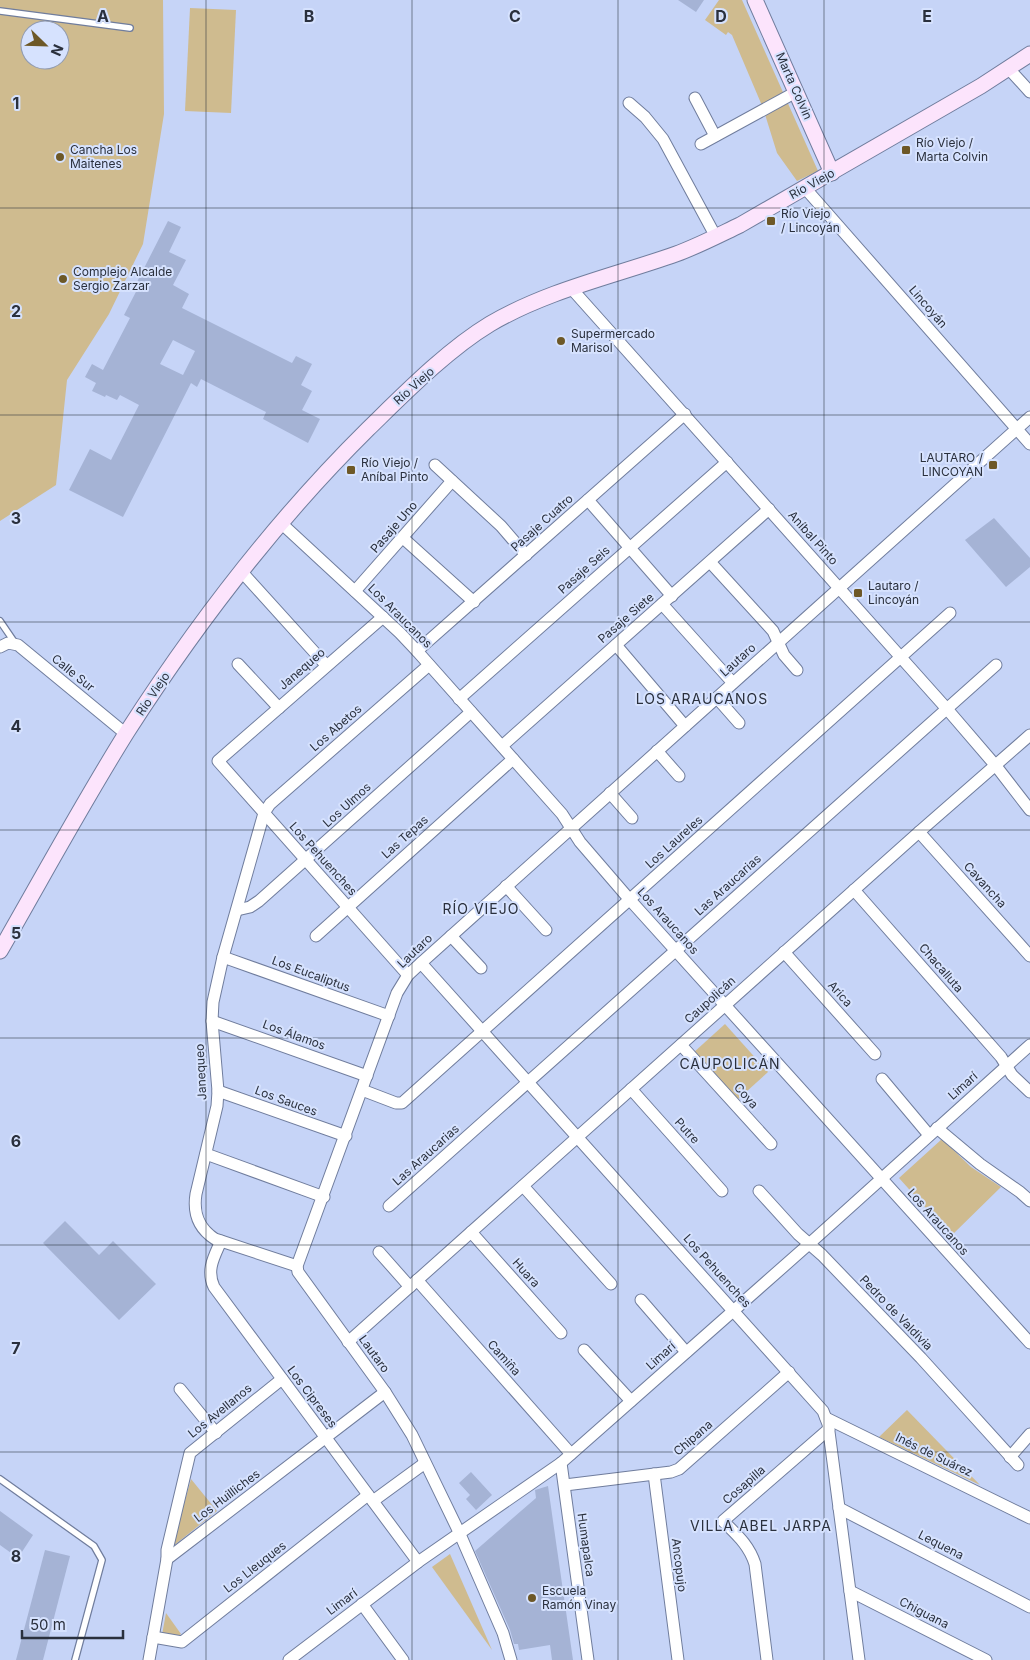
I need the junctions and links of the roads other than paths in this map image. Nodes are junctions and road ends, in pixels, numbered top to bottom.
1 (755, 0) edge
2 (0, 11) edge
3 (130, 28) dead end
4 (1030, 54) edge
5 (1009, 69) junction
6 (796, 92) junction
7 (1030, 92) edge
8 (696, 98) dead end
9 (629, 103) dead end
10 (716, 136) junction
11 (701, 144) dead end
12 (832, 173) junction
13 (805, 188) junction
14 (716, 237) junction
15 (571, 288) junction
16 (685, 414) junction
17 (1030, 417) edge
18 (1016, 429) junction
19 (1030, 444) edge
20 (727, 462) junction
21 (435, 465) dead end
22 (452, 481) junction
23 (588, 500) junction
24 (769, 509) junction
25 (281, 523) junction
26 (403, 538) junction
27 (630, 548) junction
28 (526, 555) junction
29 (710, 562) junction
30 (241, 570) junction
31 (839, 588) junction
32 (355, 591) junction
33 (672, 596) junction
34 (474, 602) junction
35 (662, 604) junction
36 (950, 613) dead end
37 (383, 617) junction
38 (0, 621) edge
39 (778, 642) junction
40 (15, 643) junction
41 (616, 645) junction
42 (0, 647) edge
43 (417, 651) junction
44 (901, 657) junction
45 (238, 664) dead end
46 (326, 665) junction
47 (429, 665) junction
48 (996, 665) dead end
49 (797, 670) dead end
50 (733, 683) junction
51 (717, 698) junction
52 (459, 699) junction
53 (279, 708) junction
54 (947, 709) junction
55 (471, 712) junction
56 (739, 722) dead end
57 (685, 726) junction
58 (126, 734) junction
59 (1030, 735) edge
60 (502, 746) junction
61 (658, 751) junction
62 (513, 759) junction
63 (218, 761) joint
64 (996, 766) junction
65 (679, 776) dead end
66 (610, 793) junction
67 (1030, 810) edge
68 (264, 813) junction
69 (632, 818) dead end
70 (571, 828) junction
71 (919, 832) junction
72 (306, 860) junction
73 (506, 886) junction
74 (854, 890) junction
75 (630, 900) junction
76 (348, 907) junction
77 (237, 910) junction
78 (546, 930) dead end
79 (316, 936) dead end
80 (451, 936) junction
81 (675, 950) junction
82 (0, 951) edge
83 (784, 952) junction
84 (1030, 956) edge
85 (224, 957) junction
86 (421, 962) junction
87 (480, 968) dead end
88 (408, 975) junction
89 (724, 1005) junction
90 (389, 1016) junction
91 (212, 1021) junction
92 (482, 1031) junction
93 (681, 1045) junction
94 (1030, 1046) edge
95 (875, 1054) dead end
96 (1006, 1066) junction
97 (367, 1076) junction
98 (882, 1079) dead end
99 (528, 1082) junction
100 (631, 1089) junction
101 (362, 1090) junction
102 (218, 1091) junction
103 (1030, 1092) edge
104 (933, 1132) junction
105 (346, 1136) junction
106 (578, 1137) junction
107 (771, 1144) dead end
108 (206, 1154) junction
109 (881, 1179) junction
110 (523, 1186) junction
111 (759, 1190) dead end
112 (722, 1191) dead end
113 (324, 1197) junction
114 (1030, 1201) edge
115 (389, 1206) dead end
116 (471, 1232) junction
117 (221, 1241) junction
118 (809, 1244) junction
119 (379, 1252) dead end
120 (297, 1266) junction
121 (413, 1284) junction
122 (611, 1284) dead end
123 (641, 1300) dead end
124 (734, 1310) junction
125 (561, 1333) dead end
126 (348, 1342) junction
127 (1030, 1343) edge
128 (584, 1350) dead end
129 (686, 1352) junction
130 (788, 1372) junction
131 (282, 1379) junction
132 (180, 1389) dead end
133 (385, 1392) junction
134 (631, 1401) junction
135 (827, 1423) junction
136 (216, 1432) junction
137 (1030, 1434) edge
138 (326, 1438) junction
139 (571, 1454) junction
140 (425, 1463) junction
141 (561, 1463) junction
142 (654, 1474) junction
143 (0, 1479) edge
144 (564, 1486) junction
145 (370, 1498) junction
146 (839, 1508) junction
147 (1030, 1518) edge
148 (459, 1532) junction
149 (167, 1559) junction
150 (418, 1562) junction
151 (850, 1591) junction
152 (362, 1604) junction
153 (1030, 1607) edge
154 (153, 1637) junction
155 (75, 1660) edge
156 (149, 1660) edge
157 (289, 1660) edge
158 (404, 1660) edge
159 (510, 1660) edge
160 (588, 1660) edge
161 (678, 1660) edge
162 (767, 1660) edge
163 (859, 1660) edge
164 (986, 1660) edge

1 - 6 main road, Marta Colvin
2 - 3 lane
4 - 5 main road, Río Viejo
5 - 7 street
5 - 12 main road, Río Viejo
6 - 10 street
6 - 12 main road, Marta Colvin
8 - 10 street
9 - 14 street
10 - 11 street
12 - 13 main road, Río Viejo
13 - 14 main road, Río Viejo
13 - 18 street, Lincoyán
14 - 15 main road, Río Viejo
15 - 16 street, Aníbal Pinto
15 - 25 main road, Río Viejo
16 - 20 street, Aníbal Pinto
16 - 23 street, Pasaje Cuatro
17 - 18 street, Lautaro
18 - 19 street, Lincoyán
18 - 31 street, Lautaro
20 - 24 street, Aníbal Pinto
20 - 27 street, Pasaje Seis
21 - 22 street
22 - 26 street, Pasaje Uno
22 - 28 street
23 - 27 street
23 - 28 street, Pasaje Cuatro
24 - 29 street, Pasaje Siete
24 - 31 street, Aníbal Pinto
25 - 30 main road, Río Viejo
25 - 32 street, Los Araucanos
26 - 32 street, Pasaje Uno
26 - 34 street
27 - 33 street
27 - 52 street, Pasaje Seis
28 - 34 street, Pasaje Cuatro
29 - 33 street, Pasaje Siete
29 - 39 street
30 - 46 street
30 - 58 main road, Río Viejo
31 - 39 street, Lautaro
31 - 44 street, Aníbal Pinto
32 - 37 street, Los Araucanos
33 - 35 street, Pasaje Siete
34 - 43 street, Pasaje Cuatro
35 - 41 street, Pasaje Siete
35 - 50 street
36 - 44 street, Los Laureles
37 - 43 street, Los Araucanos
37 - 46 street, Janequeo
38 - 40 lane
39 - 49 street
39 - 50 street, Lautaro
40 - 42 street
40 - 58 street, Calle Sur
41 - 57 street
41 - 60 street, Pasaje Siete
43 - 47 street, Los Araucanos
44 - 54 street, Aníbal Pinto
44 - 75 street, Los Laureles
45 - 53 street
46 - 53 street, Janequeo
47 - 52 street, Los Araucanos
47 - 68 street, Los Abetos
48 - 54 street, Las Araucarias
50 - 51 street, Lautaro
51 - 56 street
51 - 57 street, Lautaro
52 - 55 street, Los Araucanos
53 - 63 street, Janequeo
54 - 64 street, Aníbal Pinto
54 - 81 street, Las Araucarias
55 - 60 street, Los Araucanos
55 - 72 street, Los Ulmos
57 - 61 street, Lautaro
58 - 82 main road, Río Viejo
59 - 64 street, Caupolicán
60 - 62 street, Los Araucanos
61 - 65 street
61 - 66 street, Lautaro
62 - 70 street, Los Araucanos
62 - 76 street, Las Tepas
63 - 68 street, Los Pehuenches
64 - 67 street, Aníbal Pinto
64 - 71 street, Caupolicán
66 - 69 street
66 - 70 street, Lautaro
68 - 72 street, Los Pehuenches
68 - 77 street, Janequeo
70 - 73 street, Lautaro
70 - 75 street, Los Araucanos
71 - 74 street, Caupolicán
71 - 84 street, Cavancha
72 - 76 street, Los Pehuenches
72 - 77 street, Los Ulmos
73 - 78 street
73 - 80 street, Lautaro
74 - 83 street, Caupolicán
74 - 96 street, Chacalluta
75 - 81 street, Los Araucanos
75 - 92 street, Los Laureles
76 - 79 street, Las Tepas
76 - 88 street, Los Pehuenches
77 - 85 street, Janequeo
80 - 86 street, Lautaro
80 - 87 street
81 - 89 street, Los Araucanos
81 - 99 street, Las Araucarias
83 - 89 street, Caupolicán
83 - 95 street, Arica
85 - 90 street, Los Eucaliptus
85 - 91 street, Janequeo
86 - 88 street, Lautaro
86 - 92 street, Los Pehuenches
88 - 90 street, Lautaro
89 - 93 street, Caupolicán
89 - 109 street, Los Araucanos
90 - 97 street, Lautaro
91 - 97 street, Los Álamos
91 - 102 street, Janequeo
92 - 99 street, Los Pehuenches
92 - 101 street, Los Laureles
93 - 100 street, Caupolicán
93 - 107 street, Coya
94 - 96 street, Limarí
96 - 103 street, Chacalluta
96 - 104 street, Limarí
97 - 101 street, Lautaro
98 - 104 street
99 - 106 street, Los Pehuenches
99 - 115 street, Las Araucarias
100 - 106 street, Caupolicán
100 - 112 street, Putre
101 - 105 street, Lautaro
102 - 105 street, Los Sauces
102 - 108 street, Janequeo
104 - 109 street, Limarí
104 - 114 street
105 - 113 street, Lautaro
106 - 110 street, Caupolicán
106 - 124 street, Los Pehuenches
108 - 113 street
108 - 117 street, Janequeo
109 - 118 street, Limarí
109 - 127 street, Los Araucanos
110 - 116 street, Caupolicán
110 - 122 street
111 - 118 street, Pedro de Valdivia
113 - 120 street, Lautaro
116 - 121 street, Caupolicán
116 - 125 street, Huara
117 - 120 street, Janequeo
117 - 131 street, Los Cipreses
118 - 124 street, Limarí
118 - 137 street, Pedro de Valdivia
119 - 121 street
120 - 126 street, Lautaro
121 - 126 street, Caupolicán
121 - 139 street, Camiña
123 - 129 street
124 - 129 street, Limarí
124 - 130 street, Los Pehuenches
126 - 133 street, Lautaro
128 - 134 street
129 - 134 street, Limarí
130 - 135 street, Los Pehuenches
130 - 142 street, Chipana
131 - 136 street, Los Avellanos
131 - 138 street, Los Cipreses
132 - 136 street
133 - 138 street, Los Huilliches
133 - 140 street, Lautaro
134 - 139 street, Limarí
135 - 146 street, Los Pehuenches
135 - 147 street, Inés de Suárez
135 - 162 street, Cosapilla
136 - 149 street, Los Avellanos
138 - 145 street, Los Cipreses
138 - 149 street, Los Huilliches
139 - 141 street, Limarí
140 - 145 street, Los Lleuques
140 - 148 street, Lautaro
141 - 144 street, Humapalca
141 - 148 street, Limarí
142 - 144 street, Chipana
142 - 161 street, Ancopujo
143 - 155 lane
144 - 160 street, Humapalca
145 - 150 street, Los Cipreses
145 - 154 street, Los Lleuques
146 - 151 street, Los Pehuenches
146 - 153 street, Lequena
148 - 150 street, Limarí
148 - 159 street, Lautaro
149 - 154 street
150 - 152 street, Limarí
151 - 163 street, Los Pehuenches
151 - 164 street, Chiguana
152 - 157 street, Limarí
152 - 158 street
154 - 156 street

